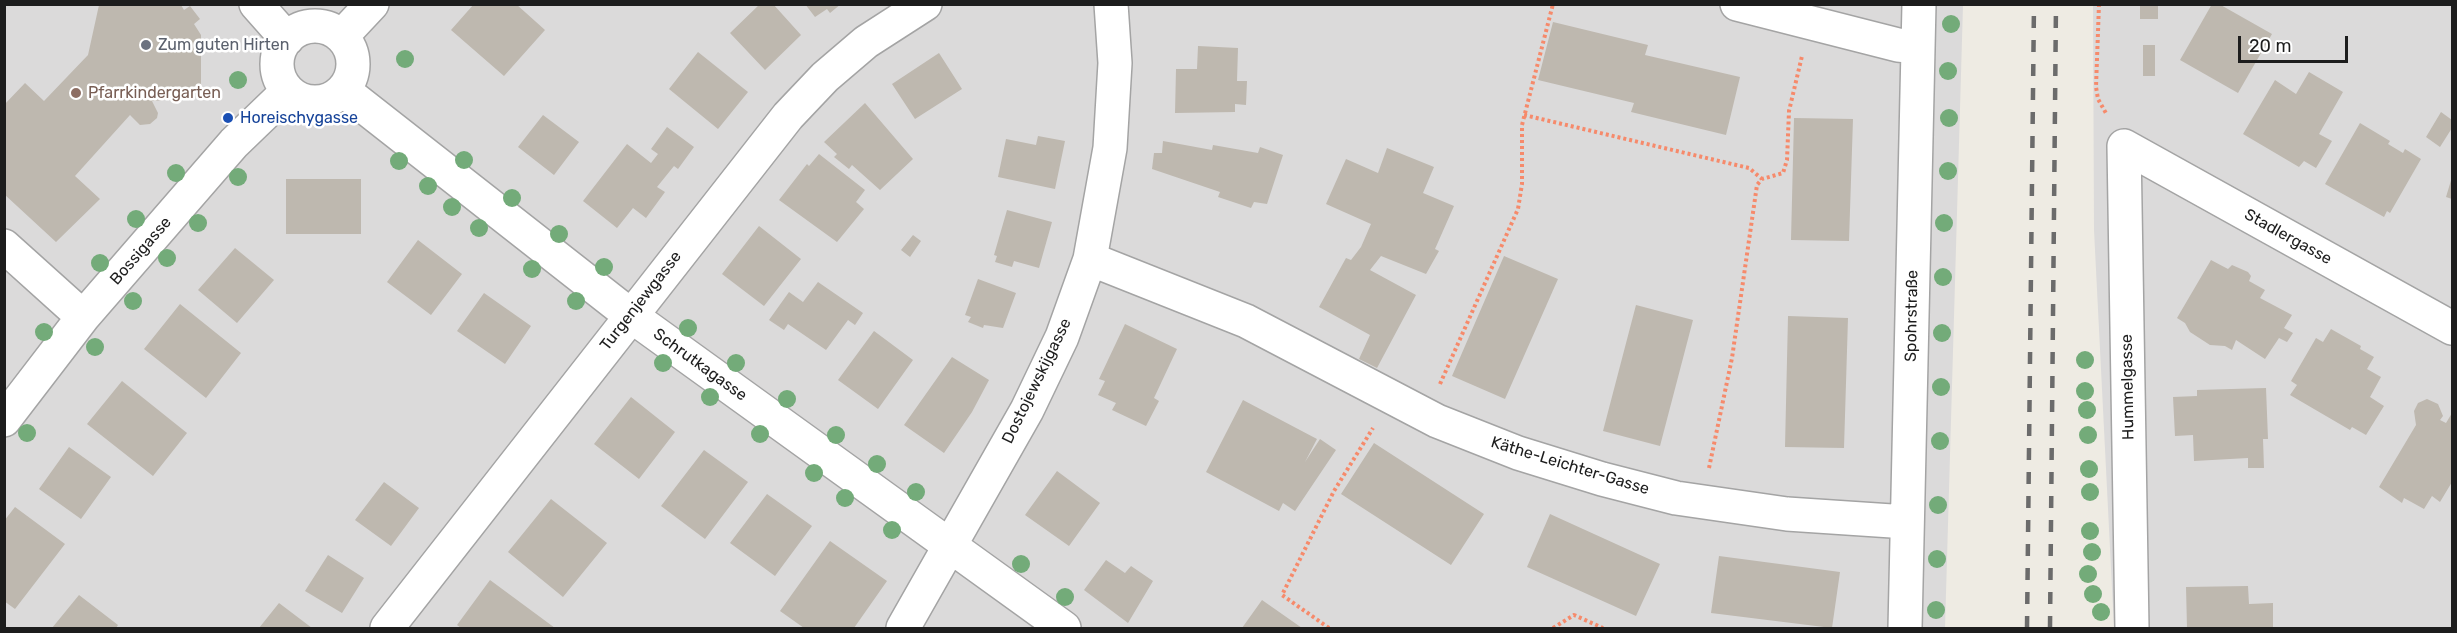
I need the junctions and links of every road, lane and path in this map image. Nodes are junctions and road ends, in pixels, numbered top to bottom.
1 (256, 4) edge
2 (372, 4) edge
3 (925, 4) edge
4 (1111, 4) edge
5 (1553, 4) edge
6 (1737, 4) edge
7 (1919, 4) edge
8 (2098, 4) edge
9 (1809, 23) junction
10 (342, 36) junction
11 (287, 39) junction
12 (1918, 47) junction
13 (343, 90) junction
14 (288, 91) junction
15 (1524, 115) junction
16 (2124, 146) junction
17 (1762, 178) junction
18 (4, 246) edge
19 (1090, 259) junction
20 (630, 315) junction
21 (83, 317) junction
22 (2452, 328) edge
23 (1392, 397) junction
24 (1426, 415) junction
25 (4, 420) edge
26 (1702, 502) junction
27 (1907, 522) junction
28 (950, 544) junction
29 (387, 628) edge
30 (903, 628) edge
31 (1064, 628) edge
32 (1329, 628) edge
33 (1553, 628) edge
34 (1603, 628) edge
35 (1905, 628) edge
36 (2132, 628) edge

1 - 11 street
2 - 10 street
3 - 20 street, Turgenjewgasse
4 - 19 street, Dostojewskijgasse
5 - 15 path
6 - 9 street
7 - 12 street, Spohrstraße
8 - 16 path
9 - 12 street
9 - 17 path
10 - 11 street
10 - 13 street
11 - 14 street
12 - 27 street, Spohrstraße
13 - 14 street
13 - 20 street, Schrutkagasse
14 - 21 street, Bossigasse
15 - 17 path
15 - 24 path
16 - 22 street, Stadlergasse
16 - 36 street, Hummelgasse
17 - 26 path
18 - 21 street
19 - 23 street, Käthe-Leichter-Gasse
19 - 28 street, Dostojewskijgasse
20 - 28 street, Schrutkagasse
20 - 29 street, Turgenjewgasse
21 - 25 street, Bossigasse
23 - 24 street, Käthe-Leichter-Gasse
23 - 32 path
24 - 26 street, Käthe-Leichter-Gasse
26 - 27 street, Käthe-Leichter-Gasse
27 - 35 street, Spohrstraße
28 - 30 street, Dostojewskijgasse
28 - 31 street, Schrutkagasse
33 - 34 path

